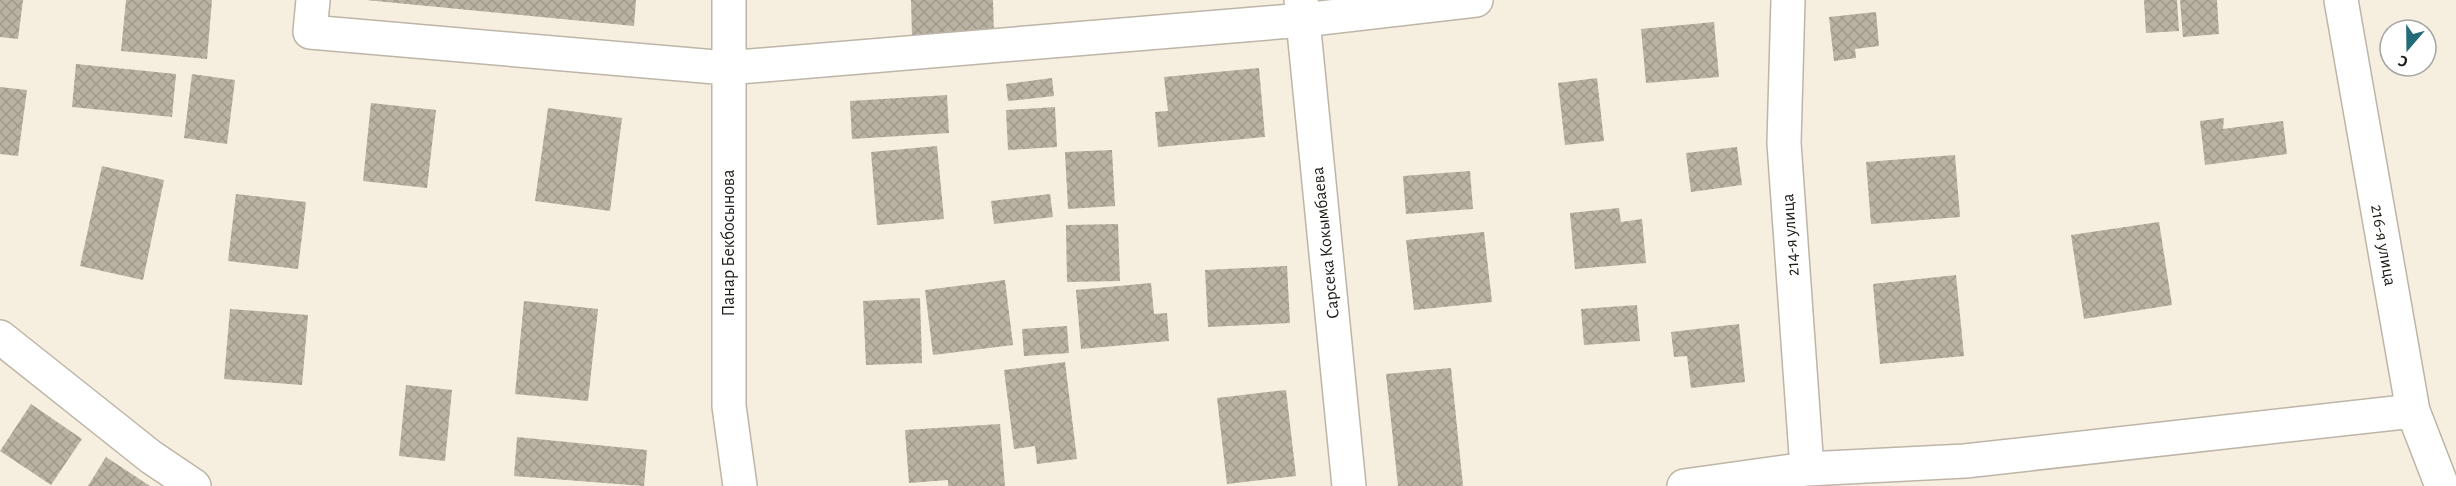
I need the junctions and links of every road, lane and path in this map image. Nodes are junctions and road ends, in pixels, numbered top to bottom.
1 (314, 0) edge
2 (729, 0) edge
3 (1476, 0) edge
4 (1788, 0) edge
5 (2341, 0) edge
6 (1302, 10) edge
7 (727, 69) junction
8 (0, 337) edge
9 (2413, 411) junction
10 (1807, 469) junction
11 (1966, 474) edge
12 (195, 486) edge
13 (740, 486) edge
14 (1349, 486) edge
15 (1684, 486) edge
16 (2442, 486) edge

1 - 7 street
2 - 7 street, Панар Бекбосынова
3 - 6 street
4 - 10 street, 214-я улица
5 - 9 street, 216-я улица
6 - 7 street
6 - 14 street, Сарсека Кокымбаева
7 - 13 street, Панар Бекбосынова
8 - 12 street
9 - 11 street
9 - 16 street, 216-я улица
10 - 11 street
10 - 15 street

